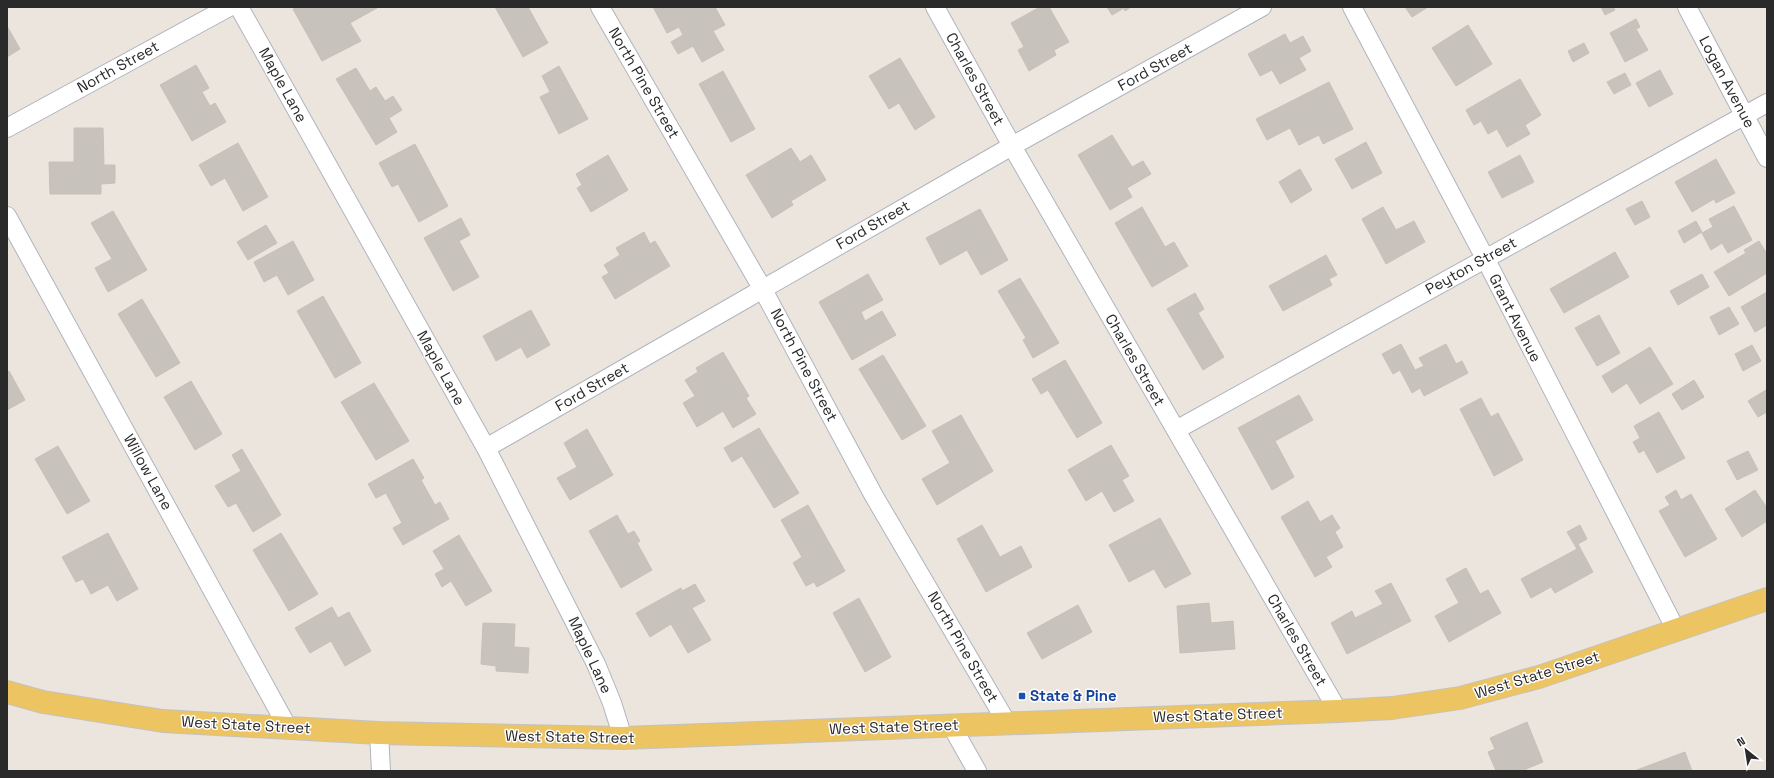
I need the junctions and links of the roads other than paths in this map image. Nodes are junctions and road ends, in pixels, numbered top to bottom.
1 (229, 7) edge
2 (239, 7) edge
3 (600, 7) edge
4 (935, 7) edge
5 (1262, 7) edge
6 (1352, 7) edge
7 (1687, 7) edge
8 (1767, 102) edge
9 (1744, 115) junction
10 (7, 128) edge
11 (1012, 146) junction
12 (1767, 158) edge
13 (7, 216) edge
14 (1485, 258) junction
15 (762, 288) junction
16 (1176, 430) junction
17 (486, 448) junction
18 (1767, 599) edge
19 (1676, 630) junction
20 (7, 692) edge
21 (1338, 711) junction
22 (1007, 723) junction
23 (951, 725) junction
24 (288, 728) junction
25 (379, 733) junction
26 (623, 738) junction
27 (381, 771) edge
28 (977, 771) edge

1 - 10 street, North Street
2 - 17 street, Maple Lane
3 - 15 street, North Pine Street
4 - 11 street, Charles Street
5 - 11 street, Ford Street
6 - 14 street, Grant Avenue
7 - 9 street, Logan Avenue
8 - 9 street, Peyton Street
9 - 12 street, Logan Avenue
9 - 14 street, Peyton Street
11 - 15 street, Ford Street
11 - 16 street, Charles Street
13 - 24 street, Willow Lane
14 - 16 street, Peyton Street
14 - 19 street, Grant Avenue
15 - 17 street, Ford Street
15 - 22 street, North Pine Street
16 - 21 street, Charles Street
17 - 26 street, Maple Lane
18 - 19 main road, West State Street
19 - 21 main road, West State Street
20 - 24 main road, West State Street
21 - 22 main road, West State Street
22 - 23 main road, West State Street
23 - 26 main road, West State Street
23 - 28 street
24 - 25 main road, West State Street
25 - 26 main road, West State Street
25 - 27 street

